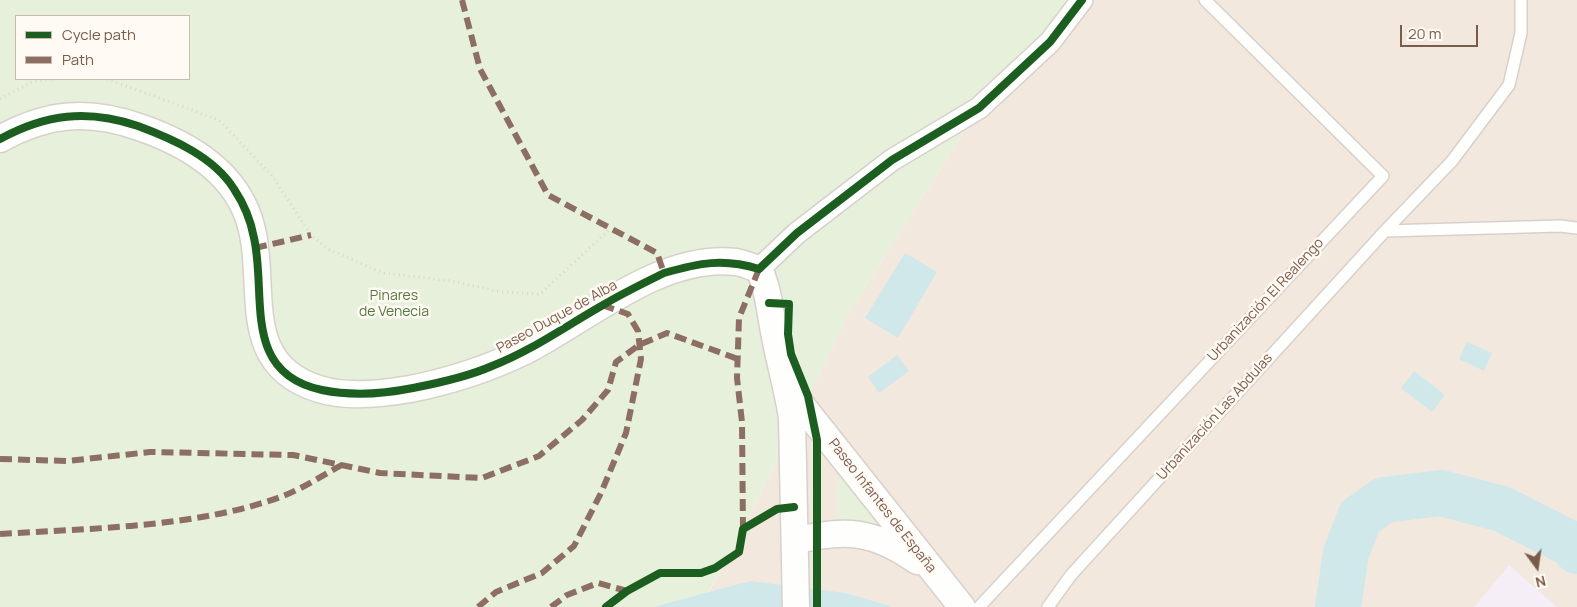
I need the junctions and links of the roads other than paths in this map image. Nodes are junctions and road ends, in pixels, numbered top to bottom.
1 (1082, 0) edge
2 (1206, 0) edge
3 (1521, 0) edge
4 (0, 140) edge
5 (1577, 228) edge
6 (1385, 231) junction
7 (759, 269) junction
8 (788, 388) junction
9 (795, 541) junction
10 (938, 577) junction
11 (796, 607) edge
12 (962, 607) edge
13 (979, 607) edge
14 (1048, 607) edge

1 - 7 street
2 - 13 lane, Urbanización El Realengo
3 - 6 lane, Urbanización Las Abdulas
4 - 7 street, Paseo Duque de Alba
5 - 6 lane
6 - 14 lane, Urbanización Las Abdulas
7 - 8 street, Paseo Infantes de España
8 - 9 street, Paseo Infantes de España
8 - 10 street, Paseo Infantes de España
9 - 10 street, Paseo Infantes de España
9 - 11 street, Paseo Infantes de España
10 - 12 street, Paseo Infantes de España

